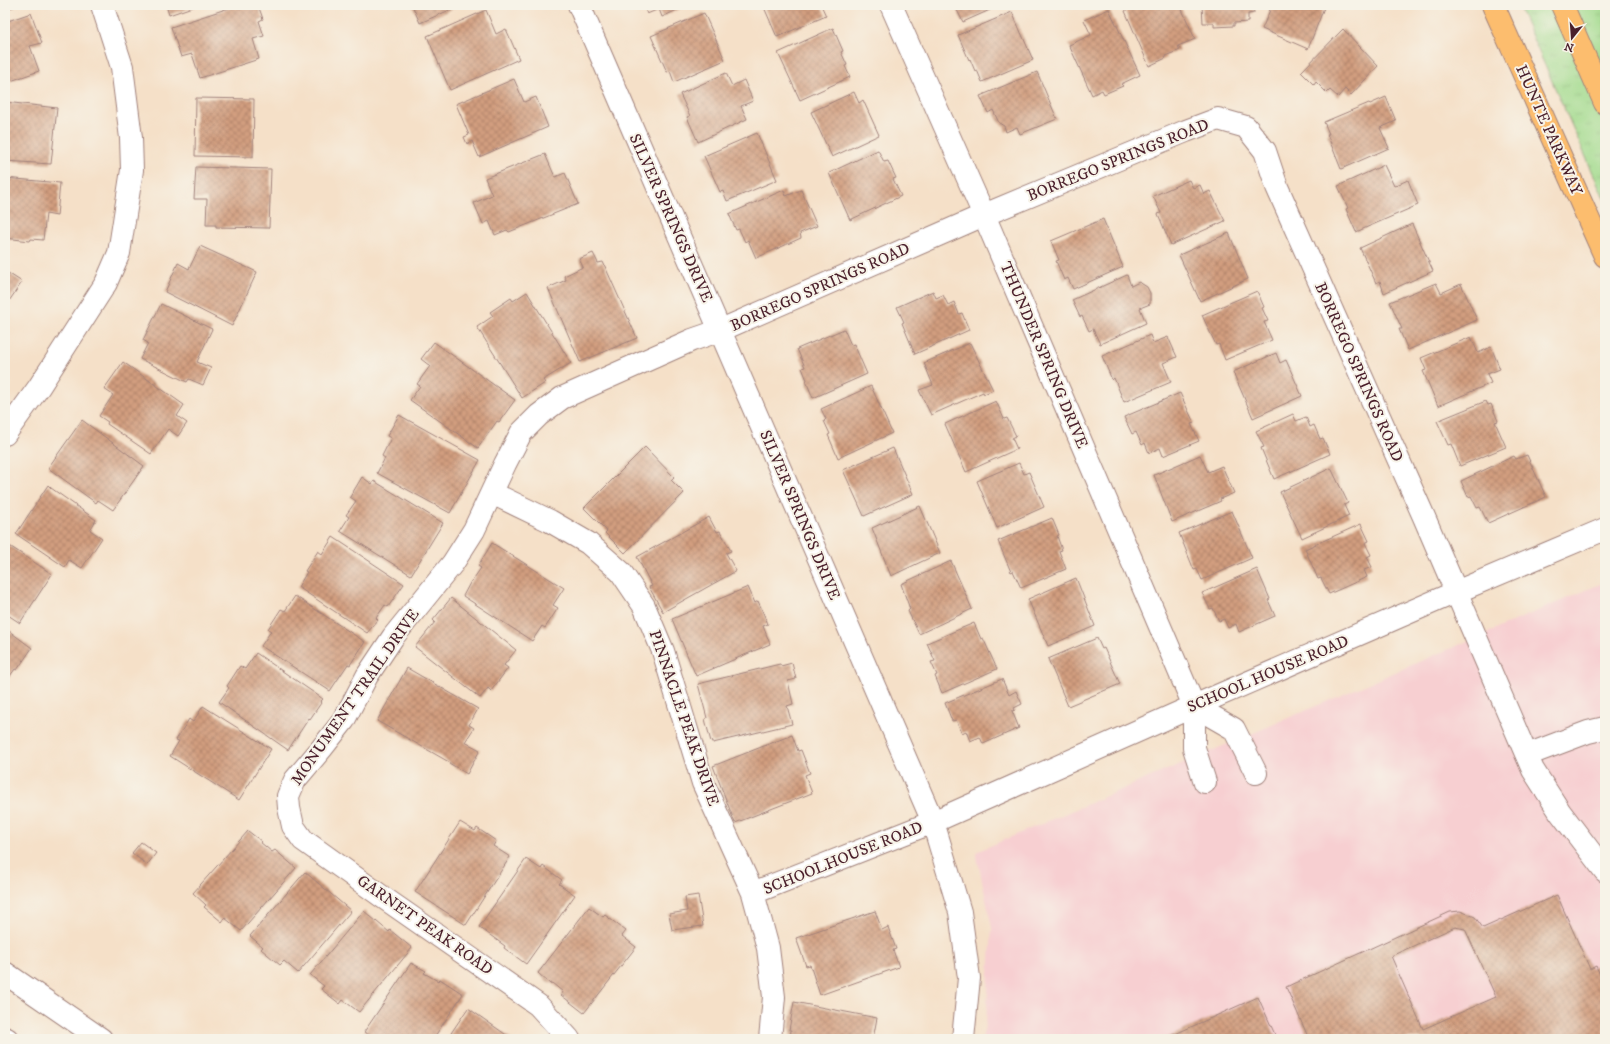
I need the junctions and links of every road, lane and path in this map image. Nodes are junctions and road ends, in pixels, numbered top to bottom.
1 (102, 5) edge
2 (578, 5) edge
3 (891, 5) edge
4 (1493, 5) edge
5 (1562, 5) edge
6 (1605, 103) edge
7 (984, 214) junction
8 (1605, 256) edge
9 (721, 330) junction
10 (5, 434) edge
11 (492, 493) junction
12 (1605, 529) edge
13 (1456, 592) junction
14 (1194, 706) junction
15 (1605, 728) edge
16 (1527, 755) junction
17 (1256, 773) dead end
18 (1205, 782) dead end
19 (289, 808) joint
20 (933, 822) junction
21 (1605, 871) edge
22 (754, 894) junction
23 (5, 973) edge
24 (101, 1039) edge
25 (569, 1039) edge
26 (770, 1039) edge
27 (964, 1039) edge

1 - 10 street
2 - 9 street, SILVER SPRINGS DRIVE
3 - 7 street, THUNDER SPRING DRIVE
4 - 8 main road, HUNTE PARKWAY
5 - 6 main road
7 - 9 street, BORREGO SPRINGS ROAD
7 - 13 street, BORREGO SPRINGS ROAD
7 - 14 street, THUNDER SPRING DRIVE
9 - 11 street, MONUMENT TRAIL DRIVE
9 - 20 street, SILVER SPRINGS DRIVE
11 - 19 street, MONUMENT TRAIL DRIVE
11 - 22 street, PINNACLE PEAK DRIVE
12 - 13 street, SCHOOL HOUSE ROAD
13 - 14 street, SCHOOL HOUSE ROAD
13 - 16 street, BORREGO SPRINGS ROAD
14 - 17 street
14 - 18 street
14 - 20 street, SCHOOL HOUSE ROAD
15 - 16 street
16 - 21 street, BORREGO SPRINGS ROAD
19 - 25 street, GARNET PEAK ROAD
20 - 22 street, SCHOOLHOUSE ROAD
20 - 27 street, SILVER SPRINGS DRIVE
22 - 26 street, PINNACLE PEAK DRIVE
23 - 24 street

